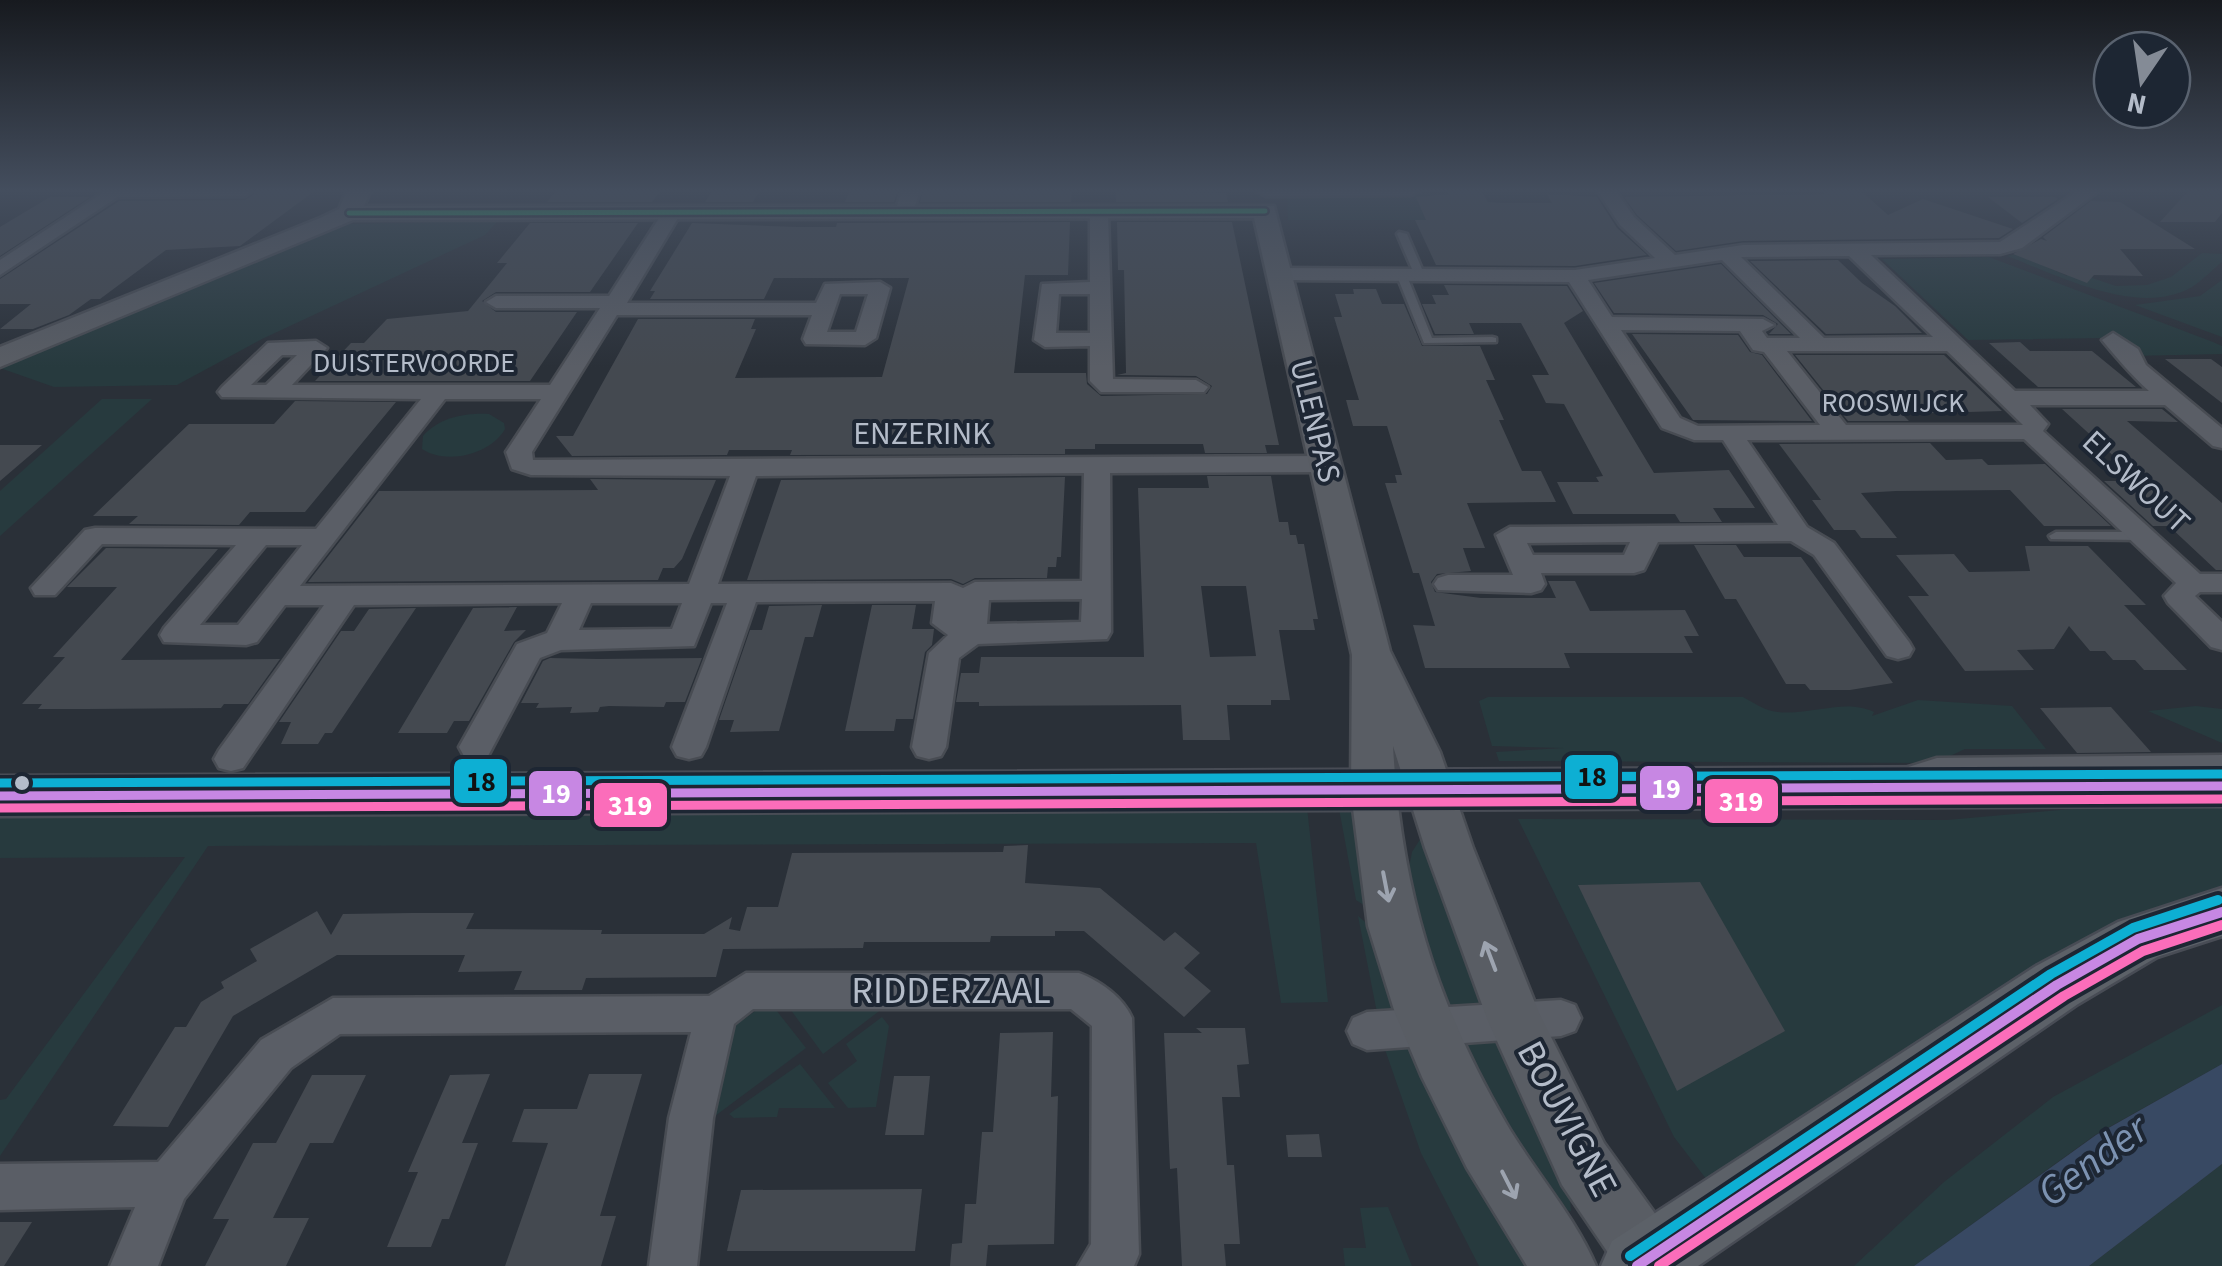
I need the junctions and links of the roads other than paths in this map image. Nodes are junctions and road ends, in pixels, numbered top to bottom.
1 (30, 249) edge
2 (247, 249) edge
3 (650, 249) edge
4 (1100, 249) edge
5 (1275, 249) edge
6 (1405, 249) edge
7 (1657, 249) edge
8 (1921, 249) edge
9 (1854, 250) junction
10 (1726, 253) junction
11 (1670, 262) junction
12 (0, 269) edge
13 (1280, 274) junction
14 (1411, 276) junction
15 (1575, 276) junction
16 (1100, 288) junction
17 (496, 302) dead end
18 (615, 305) junction
19 (824, 310) dead end
20 (1606, 322) junction
21 (1746, 325) junction
22 (1796, 326) junction
23 (1101, 339) junction
24 (1492, 340) dead end
25 (2113, 340) dead end
26 (1953, 344) junction
27 (1770, 345) junction
28 (1820, 346) junction
29 (0, 358) edge
30 (1196, 386) dead end
31 (558, 392) junction
32 (271, 393) dead end
33 (438, 393) junction
34 (2010, 398) junction
35 (2173, 398) junction
36 (2030, 432) junction
37 (1839, 433) junction
38 (1730, 434) junction
39 (2222, 441) edge
40 (1326, 464) junction
41 (1097, 465) junction
42 (746, 468) junction
43 (1797, 533) junction
44 (2056, 536) dead end
45 (2142, 536) junction
46 (258, 537) junction
47 (323, 537) junction
48 (2208, 583) edge
49 (1448, 584) dead end
50 (45, 588) dead end
51 (1096, 590) junction
52 (745, 593) junction
53 (581, 594) junction
54 (700, 594) junction
55 (346, 595) junction
56 (277, 596) junction
57 (971, 634) junction
58 (560, 640) junction
59 (2222, 640) edge
60 (1898, 649) dead end
61 (1370, 651) junction
62 (476, 747) dead end
63 (689, 747) dead end
64 (929, 747) dead end
65 (232, 758) dead end
66 (2222, 761) edge
67 (1877, 785) junction
68 (2222, 786) edge
69 (1374, 790) junction
70 (1430, 790) junction
71 (0, 796) edge
72 (2222, 912) edge
73 (716, 1014) junction
74 (1538, 1020) junction
75 (1428, 1028) junction
76 (1368, 1032) dead end
77 (168, 1184) junction
78 (0, 1187) edge
79 (1647, 1263) edge
80 (134, 1266) edge
81 (673, 1266) edge
82 (1102, 1266) edge
83 (1564, 1266) edge

1 - 12 street
2 - 29 street
3 - 18 street
4 - 16 street
5 - 13 street, ULENPAS
6 - 14 lane
7 - 11 street
8 - 9 street
9 - 10 street
9 - 26 street, ROOSWIJCK
10 - 11 street
10 - 22 street
11 - 15 street
13 - 14 street
13 - 40 street, ULENPAS
14 - 15 street
14 - 24 lane
15 - 20 street, ROOSWIJCK
16 - 23 street
16 - 23 street
17 - 18 street
18 - 19 street
18 - 31 street
20 - 21 street
20 - 38 street, ROOSWIJCK
21 - 22 street
21 - 27 street
22 - 28 street
23 - 30 street
25 - 35 street
26 - 28 street
26 - 34 street, ROOSWIJCK
27 - 28 street
27 - 37 street
31 - 33 street, DUISTERVOORDE
31 - 42 street, ENZERINK
32 - 33 street, DUISTERVOORDE
33 - 47 street
34 - 35 street
34 - 36 street, ROOSWIJCK
35 - 39 street
36 - 37 street, ROOSWIJCK
36 - 45 street, ELSWOUT
37 - 38 street, ROOSWIJCK
38 - 43 street
40 - 41 street, ENZERINK
40 - 61 street, ULENPAS
41 - 42 street, ENZERINK
41 - 51 street
42 - 54 street
43 - 49 street
43 - 60 street
44 - 45 lane
45 - 48 street, ELSWOUT
46 - 47 street
46 - 50 street
46 - 56 street
47 - 56 street
48 - 59 street, ELSWOUT
51 - 57 street
51 - 57 street
52 - 54 street
52 - 57 street
52 - 63 street
53 - 54 street
53 - 55 street
53 - 58 street
54 - 58 street
55 - 56 street
55 - 65 street
57 - 64 street
58 - 62 street
61 - 69 street, ULENPAS
61 - 70 street, ULENPAS
66 - 67 lane
67 - 68 main road
67 - 70 main road
69 - 70 main road
69 - 71 main road
69 -> 75 street
74 -> 70 street, BOUVIGNE
72 - 79 main road
73 - 77 street, RIDDERZAAL
73 - 81 street
73 - 82 street, RIDDERZAAL
74 - 75 street, BOUVIGNE
74 - 79 street, BOUVIGNE
75 - 76 street, BOUVIGNE
75 -> 83 street
77 - 78 street
77 - 80 street, RIDDERZAAL

